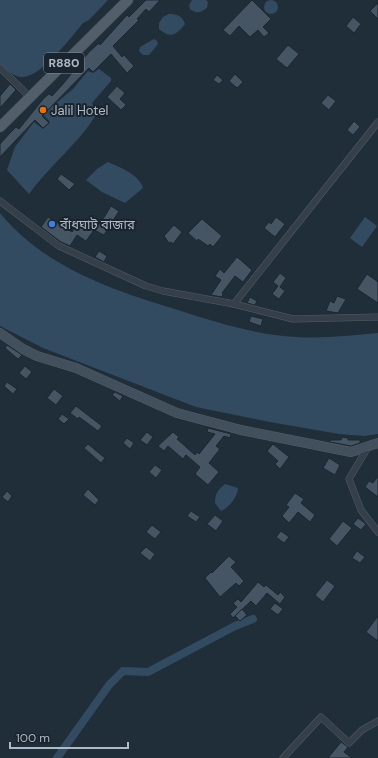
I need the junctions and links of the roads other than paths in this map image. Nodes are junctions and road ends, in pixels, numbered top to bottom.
1 (128, 0) edge
2 (0, 68) edge
3 (30, 97) junction
4 (378, 122) edge
5 (0, 127) edge
6 (0, 201) edge
7 (234, 304) junction
8 (378, 317) edge
9 (0, 333) edge
10 (378, 443) edge
11 (368, 447) junction
12 (378, 532) edge
13 (378, 721) edge
14 (282, 758) edge

1 - 3 main road, R880
2 - 3 street
3 - 5 main road, R880
4 - 7 street
6 - 7 street
7 - 8 street
9 - 11 street
10 - 11 street
11 - 12 street
13 - 14 street

